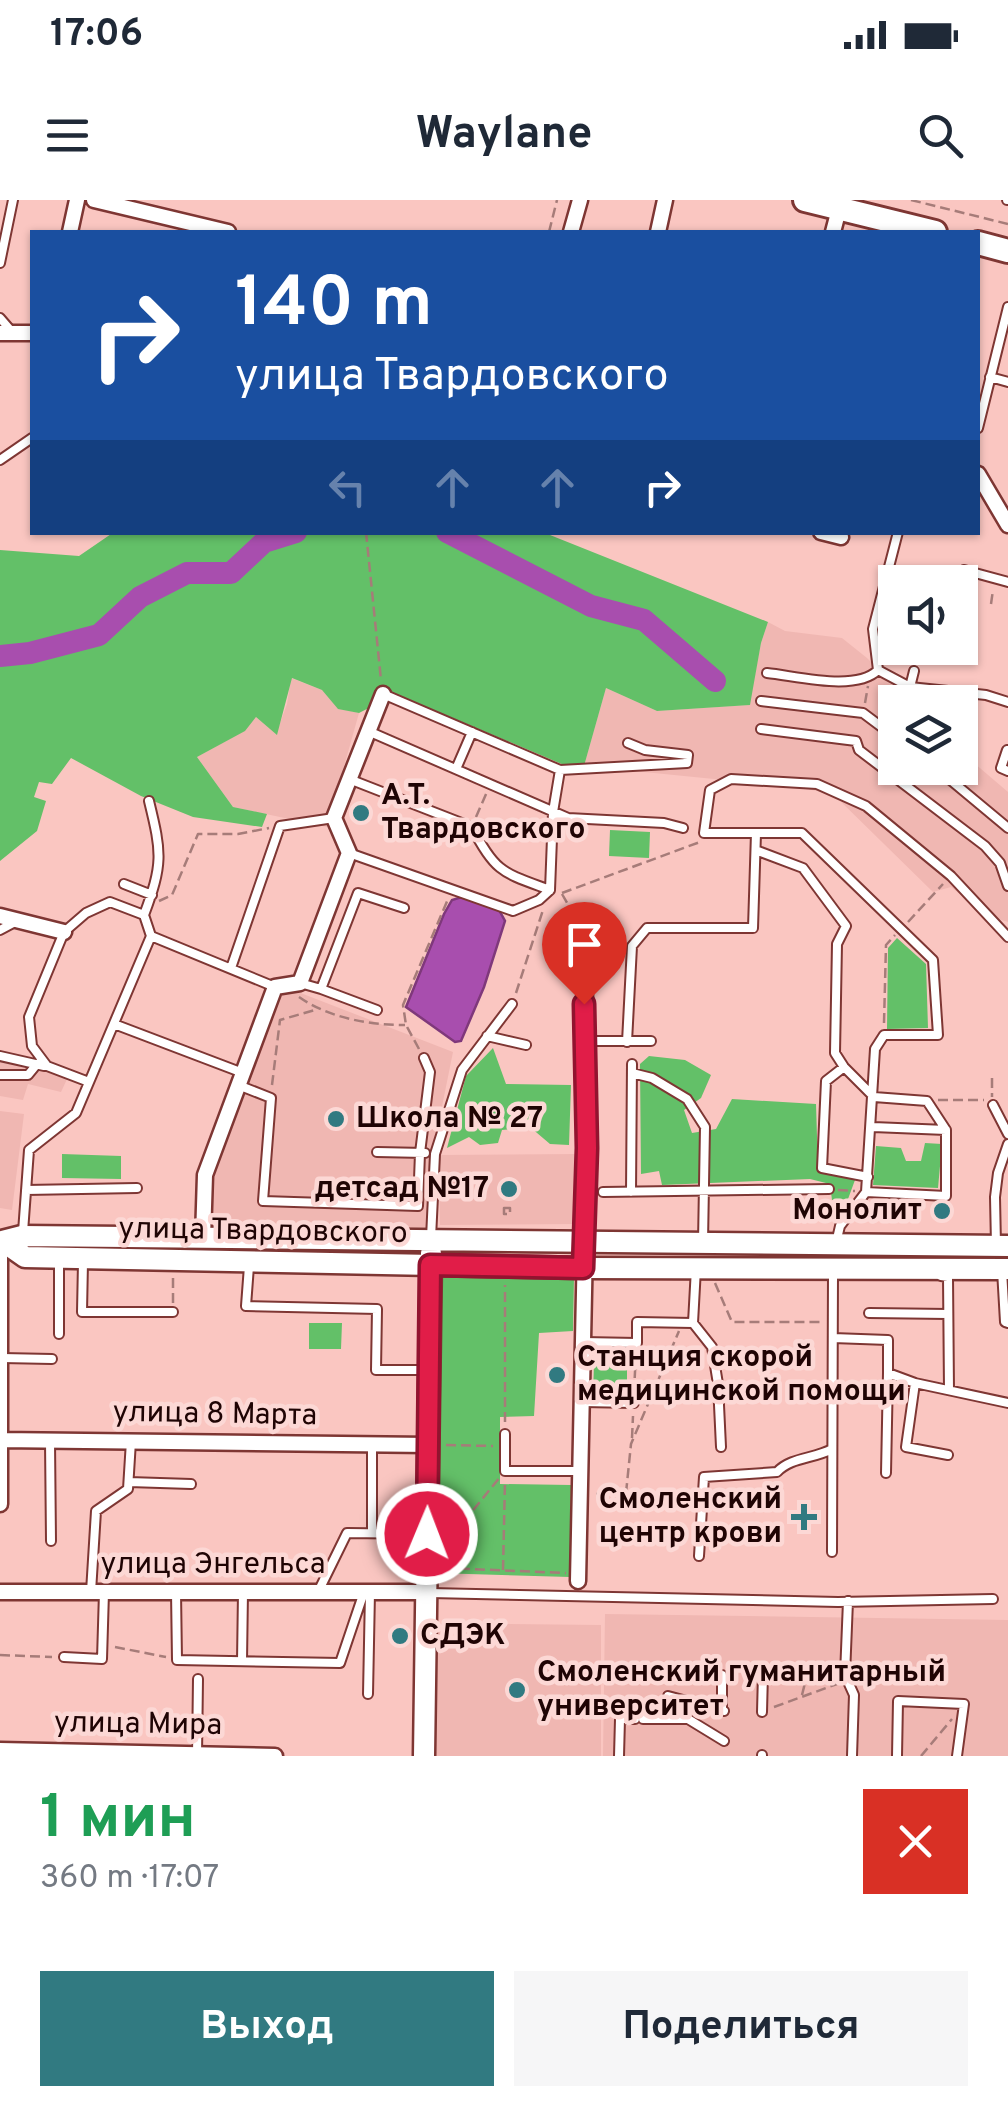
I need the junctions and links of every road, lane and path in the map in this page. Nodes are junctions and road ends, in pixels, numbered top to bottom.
1 (13, 200) edge
2 (77, 200) edge
3 (94, 200) edge
4 (557, 200) edge
5 (580, 200) edge
6 (665, 200) edge
7 (804, 200) edge
8 (911, 200) edge
9 (839, 208) junction
10 (1008, 224) edge
11 (70, 230) edge
12 (220, 230) edge
13 (550, 230) edge
14 (571, 230) edge
15 (658, 230) edge
16 (834, 230) edge
17 (927, 230) edge
18 (980, 244) edge
19 (1008, 251) edge
20 (0, 264) edge
21 (1008, 307) edge
22 (0, 318) edge
23 (7, 333) edge
24 (990, 378) junction
25 (1008, 382) edge
26 (980, 420) edge
27 (30, 439) edge
28 (0, 460) edge
29 (980, 477) edge
30 (1008, 525) edge
31 (366, 535) edge
32 (832, 535) edge
33 (897, 535) edge
34 (841, 538) dead end
35 (978, 574) edge
36 (996, 579) junction
37 (1008, 582) edge
38 (991, 604) dead end
39 (878, 670) junction
40 (914, 671) dead end
41 (767, 673) dead end
42 (869, 680) junction
43 (908, 685) edge
44 (910, 685) edge
45 (383, 694) junction
46 (978, 694) edge
47 (760, 701) dead end
48 (1008, 702) edge
49 (863, 713) junction
50 (878, 724) edge
51 (761, 729) dead end
52 (368, 731) junction
53 (472, 732) junction
54 (628, 744) dead end
55 (1007, 750) edge
56 (456, 769) junction
57 (560, 770) junction
58 (1008, 771) edge
59 (349, 779) junction
60 (956, 785) edge
61 (149, 802) dead end
62 (482, 802) dead end
63 (553, 812) junction
64 (334, 818) junction
65 (280, 826) junction
66 (472, 828) junction
67 (683, 828) dead end
68 (1008, 828) edge
69 (704, 832) junction
70 (756, 833) junction
71 (758, 852) junction
72 (349, 853) junction
73 (950, 876) junction
74 (124, 884) dead end
75 (1008, 886) edge
76 (452, 889) junction
77 (550, 890) junction
78 (561, 893) junction
79 (150, 899) junction
80 (404, 908) dead end
81 (0, 916) edge
82 (144, 916) junction
83 (1008, 916) edge
84 (19, 920) junction
85 (901, 929) junction
86 (0, 930) edge
87 (584, 931) joint
88 (64, 932) junction
89 (1006, 932) edge
90 (151, 936) junction
91 (231, 968) junction
92 (287, 985) junction
93 (321, 989) junction
94 (512, 1004) joint
95 (317, 1009) junction
96 (377, 1010) dead end
97 (114, 1024) junction
98 (406, 1025) junction
99 (884, 1035) junction
100 (488, 1036) junction
101 (584, 1040) junction
102 (627, 1042) junction
103 (651, 1042) dead end
104 (526, 1045) dead end
105 (0, 1056) edge
106 (424, 1058) joint
107 (42, 1065) junction
108 (844, 1067) junction
109 (0, 1075) edge
110 (992, 1078) dead end
111 (241, 1079) junction
112 (90, 1082) junction
113 (270, 1098) junction
114 (874, 1098) junction
115 (927, 1100) junction
116 (993, 1100) junction
117 (872, 1127) junction
118 (946, 1130) junction
119 (1008, 1134) edge
120 (1008, 1144) edge
121 (377, 1152) dead end
122 (420, 1153) junction
123 (434, 1154) junction
124 (868, 1176) junction
125 (138, 1188) dead end
126 (26, 1190) junction
127 (828, 1190) joint
128 (603, 1192) dead end
129 (631, 1192) junction
130 (704, 1192) junction
131 (866, 1192) junction
132 (508, 1197) dead end
133 (508, 1207) dead end
134 (203, 1238) junction
135 (8, 1239) edge
136 (431, 1240) junction
137 (585, 1241) junction
138 (703, 1242) junction
139 (836, 1244) junction
140 (1002, 1246) edge
141 (59, 1258) junction
142 (84, 1258) junction
143 (174, 1260) junction
144 (249, 1261) junction
145 (430, 1265) junction
146 (505, 1266) junction
147 (583, 1268) junction
148 (834, 1268) junction
149 (897, 1269) junction
150 (1005, 1269) edge
151 (704, 1272) junction
152 (172, 1312) joint
153 (869, 1312) dead end
154 (948, 1314) junction
155 (688, 1322) junction
156 (833, 1322) junction
157 (1008, 1322) edge
158 (58, 1334) dead end
159 (833, 1338) junction
160 (582, 1342) junction
161 (1, 1350) edge
162 (52, 1359) dead end
163 (428, 1370) junction
164 (888, 1374) junction
165 (915, 1383) junction
166 (653, 1388) junction
167 (949, 1390) junction
168 (581, 1402) junction
169 (634, 1403) joint
170 (1008, 1404) edge
171 (505, 1434) joint
172 (1, 1440) edge
173 (50, 1440) junction
174 (131, 1442) junction
175 (372, 1444) junction
176 (429, 1444) junction
177 (504, 1446) junction
178 (720, 1447) dead end
179 (832, 1449) junction
180 (948, 1455) dead end
181 (505, 1471) junction
182 (580, 1471) junction
183 (886, 1474) dead end
184 (129, 1482) junction
185 (191, 1484) dead end
186 (579, 1495) junction
187 (0, 1504) edge
188 (372, 1533) junction
189 (435, 1540) junction
190 (51, 1541) dead end
191 (832, 1552) dead end
192 (699, 1556) dead end
193 (426, 1568) junction
194 (503, 1570) junction
195 (578, 1583) junction
196 (0, 1592) edge
197 (98, 1592) junction
198 (176, 1592) junction
199 (243, 1592) junction
200 (318, 1592) junction
201 (367, 1592) junction
202 (426, 1592) junction
203 (993, 1599) dead end
204 (848, 1602) junction
205 (103, 1644) junction
206 (0, 1655) edge
207 (64, 1657) joint
208 (177, 1660) junction
209 (242, 1661) junction
210 (808, 1671) dead end
211 (763, 1673) dead end
212 (722, 1674) dead end
213 (198, 1680) dead end
214 (847, 1680) junction
215 (368, 1694) dead end
216 (668, 1696) dead end
217 (802, 1697) junction
218 (964, 1704) junction
219 (762, 1712) joint
220 (724, 1740) dead end
221 (0, 1750) edge
222 (197, 1755) edge
223 (275, 1756) edge
224 (424, 1756) edge
225 (620, 1756) edge
226 (852, 1756) edge
227 (897, 1756) edge
228 (922, 1756) edge
229 (956, 1756) edge

1 - 20 lane
2 - 11 street
3 - 12 street
4 - 13 path
5 - 14 street
6 - 15 street
7 - 9 main road
8 - 10 path
9 - 16 street
9 - 17 main road
18 - 19 main road
21 - 24 lane
22 - 23 lane
24 - 25 lane
24 - 26 lane
27 - 28 lane
29 - 30 street
31 - 45 path
32 - 34 street
33 - 39 lane
35 - 36 lane
36 - 37 lane
36 - 38 path
39 - 42 lane
39 - 43 lane
40 - 44 lane
41 - 42 lane
42 - 49 path
45 - 52 street
45 - 53 lane
46 - 48 lane
47 - 49 lane
49 - 50 lane
51 - 75 lane
52 - 56 lane
52 - 59 street
53 - 56 lane
53 - 57 lane
54 - 57 lane
55 - 58 lane
56 - 63 lane
57 - 63 lane
59 - 64 street
59 - 66 lane
60 - 68 lane
61 - 79 lane
62 - 66 path
63 - 67 lane
63 - 77 lane
64 - 65 lane
64 - 72 street
65 - 79 path
65 - 91 lane
66 - 77 lane
69 - 70 lane
69 - 73 lane
69 - 78 path
70 - 71 lane
70 - 85 lane
71 - 102 lane
71 - 108 lane
72 - 76 lane
72 - 92 street
73 - 85 path
73 - 89 lane
74 - 79 lane
76 - 77 lane
76 - 98 path
77 - 78 path
77 - 94 path
78 - 87 path
79 - 82 lane
80 - 93 lane
81 - 84 street
82 - 88 lane
82 - 90 lane
83 - 89 lane
84 - 86 lane
84 - 88 street
85 - 99 path
85 - 99 lane
87 - 101 street
88 - 107 lane
90 - 91 lane
90 - 97 lane
91 - 92 lane
92 - 93 lane
92 - 95 path
92 - 111 street
93 - 96 lane
94 - 100 lane
95 - 98 path
95 - 113 path
97 - 111 lane
97 - 112 lane
98 - 106 path
99 - 114 lane
100 - 104 lane
100 - 123 lane
101 - 102 lane
101 - 137 street
102 - 103 lane
105 - 107 lane
106 - 122 lane
107 - 109 lane
107 - 112 lane
108 - 114 lane
108 - 124 lane
110 - 116 path
111 - 113 lane
111 - 134 street
112 - 126 lane
113 - 122 lane
114 - 115 lane
114 - 117 lane
115 - 116 path
115 - 118 lane
116 - 119 lane
117 - 118 lane
117 - 124 lane
118 - 131 lane
120 - 140 lane
121 - 122 lane
122 - 123 lane
123 - 136 lane
124 - 131 lane
125 - 126 lane
126 - 135 lane
127 - 130 lane
127 - 131 path
128 - 129 lane
129 - 130 lane
129 - 130 lane
130 - 138 lane
131 - 139 lane
132 - 133 path
134 - 135 street, улица Твардовского
134 - 136 street, улица Твардовского
135 - 141 street, улица Твардовского
135 - 161 street
136 - 137 street, улица Твардовского
136 - 145 street
137 - 138 street, улица Твардовского
137 - 147 street
138 - 139 street, улица Твардовского
139 - 140 street, улица Твардовского
139 - 148 street
141 - 142 street, улица Твардовского
141 - 158 lane
142 - 143 street, улица Твардовского
142 - 152 lane
143 - 144 street, улица Твардовского
143 - 152 path
144 - 145 street, улица Твардовского
144 - 163 lane
145 - 146 street, улица Твардовского
145 - 163 street
146 - 147 street, улица Твардовского
146 - 171 path
147 - 151 street, улица Твардовского
147 - 160 street
148 - 149 street, улица Твардовского
148 - 151 street, улица Твардовского
148 - 156 lane
149 - 150 street, улица Твардовского
149 - 154 lane
150 - 157 lane
151 - 155 lane
151 - 156 path
153 - 154 lane
154 - 167 lane
155 - 160 lane
155 - 166 path
155 - 178 lane
156 - 159 lane
159 - 164 lane
159 - 179 lane
160 - 168 street
161 - 162 lane
161 - 172 street
163 - 176 street
164 - 165 lane
164 - 183 lane
165 - 167 lane
165 - 180 lane
166 - 169 path
166 - 186 path
167 - 170 lane
168 - 169 lane
168 - 182 street
171 - 177 lane
172 - 173 street, улица 8 Марта
172 - 187 street
173 - 174 street, улица 8 Марта
173 - 190 lane
174 - 175 street, улица 8 Марта
174 - 184 lane
175 - 176 street, улица 8 Марта
175 - 188 lane
176 - 177 path
176 - 189 street
177 - 181 lane
179 - 191 lane
179 - 192 lane
181 - 182 lane
181 - 189 path
181 - 194 path
182 - 186 street
184 - 185 lane
184 - 197 lane
186 - 195 street
188 - 189 lane
188 - 200 lane
189 - 193 street
193 - 194 path
193 - 202 street
194 - 195 path
195 - 202 lane
195 - 204 lane
196 - 197 street, улица Энгельса
197 - 198 street, улица Энгельса
197 - 205 lane
198 - 199 street, улица Энгельса
198 - 208 lane
199 - 200 street, улица Энгельса
199 - 209 lane
200 - 201 street, улица Энгельса
201 - 202 street, улица Энгельса
201 - 209 lane
201 - 215 lane
202 - 224 street
203 - 204 lane
204 - 214 lane
205 - 207 lane
205 - 208 path
206 - 207 path
208 - 209 lane
210 - 217 path
211 - 219 lane
212 - 216 lane
213 - 222 lane
214 - 217 path
214 - 226 lane
217 - 219 path
218 - 227 lane
218 - 228 path
218 - 229 lane
220 - 225 lane
221 - 222 street, улица Мира
222 - 223 street, улица Мира

